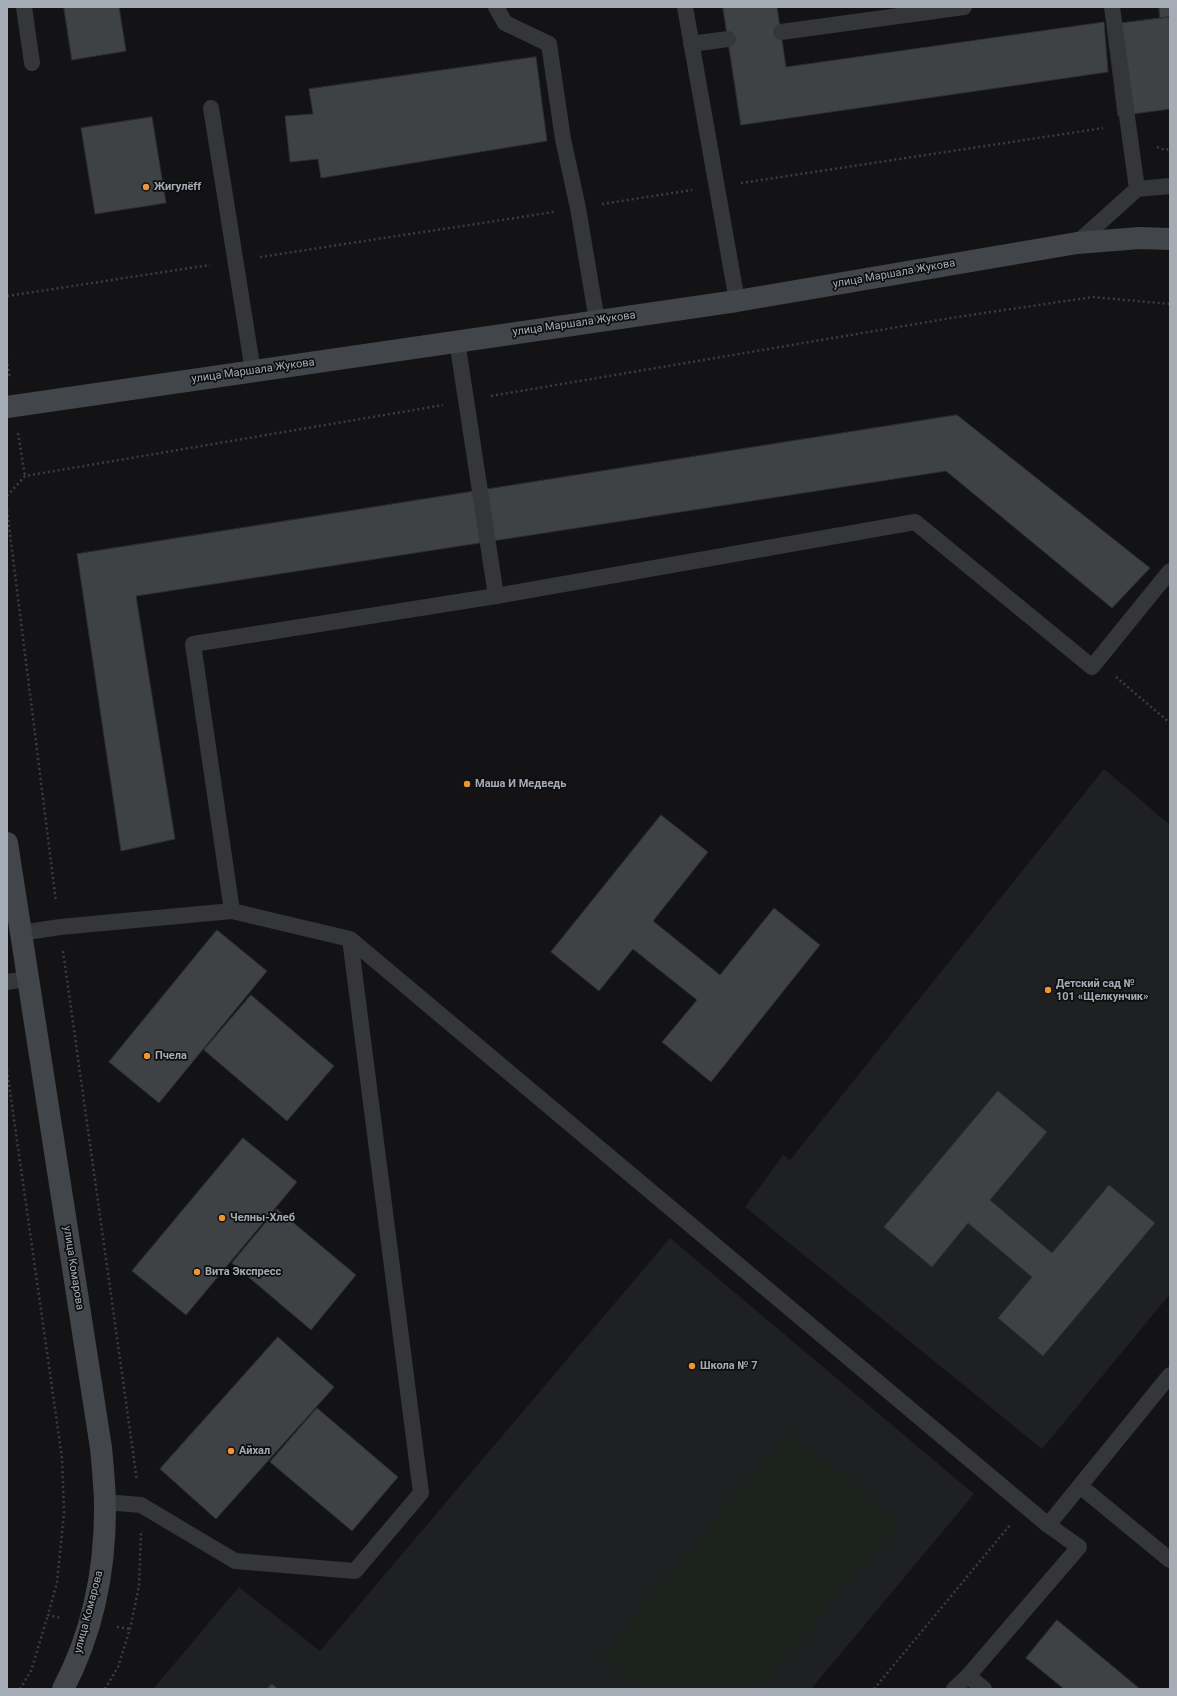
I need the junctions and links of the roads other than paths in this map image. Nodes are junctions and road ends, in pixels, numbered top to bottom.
1 (24, 7) edge
2 (496, 7) edge
3 (685, 7) edge
4 (964, 7) edge
5 (1112, 7) edge
6 (781, 32) dead end
7 (728, 39) dead end
8 (691, 44) junction
9 (32, 63) dead end
10 (211, 108) dead end
11 (1170, 186) edge
12 (1137, 189) junction
13 (1140, 238) junction
14 (1170, 239) edge
15 (1077, 243) junction
16 (1170, 244) edge
17 (737, 301) junction
18 (597, 321) junction
19 (457, 341) junction
20 (253, 371) junction
21 (7, 407) edge
22 (1170, 570) edge
23 (496, 596) junction
24 (7, 843) edge
25 (232, 911) junction
26 (21, 933) junction
27 (350, 939) junction
28 (17, 981) edge
29 (1170, 1375) edge
30 (1080, 1486) junction
31 (105, 1502) junction
32 (1048, 1525) junction
33 (1170, 1560) edge
34 (968, 1676) junction
35 (62, 1689) edge
36 (954, 1689) edge
37 (984, 1689) edge

1 - 9 lane
2 - 18 lane
3 - 8 lane
4 - 6 lane
5 - 12 lane
7 - 8 lane
8 - 17 lane
10 - 20 lane
11 - 12 lane
12 - 15 lane
13 - 14 street, улица Маршала Жукова
13 - 15 street, улица Маршала Жукова
13 - 16 street, улица Маршала Жукова
15 - 17 street, улица Маршала Жукова
17 - 18 street, улица Маршала Жукова
18 - 19 street, улица Маршала Жукова
19 - 20 street, улица Маршала Жукова
19 - 23 lane
20 - 21 street, улица Маршала Жукова
22 - 23 lane
23 - 25 lane
24 - 26 street, улица Комарова
25 - 26 lane
25 - 27 lane
26 - 28 street, улица Комарова
27 - 31 lane
27 - 32 lane
28 - 31 street, улица Комарова
29 - 30 lane
30 - 32 lane
30 - 33 lane
31 - 35 street, улица Комарова
32 - 34 lane
34 - 36 lane
34 - 37 lane

